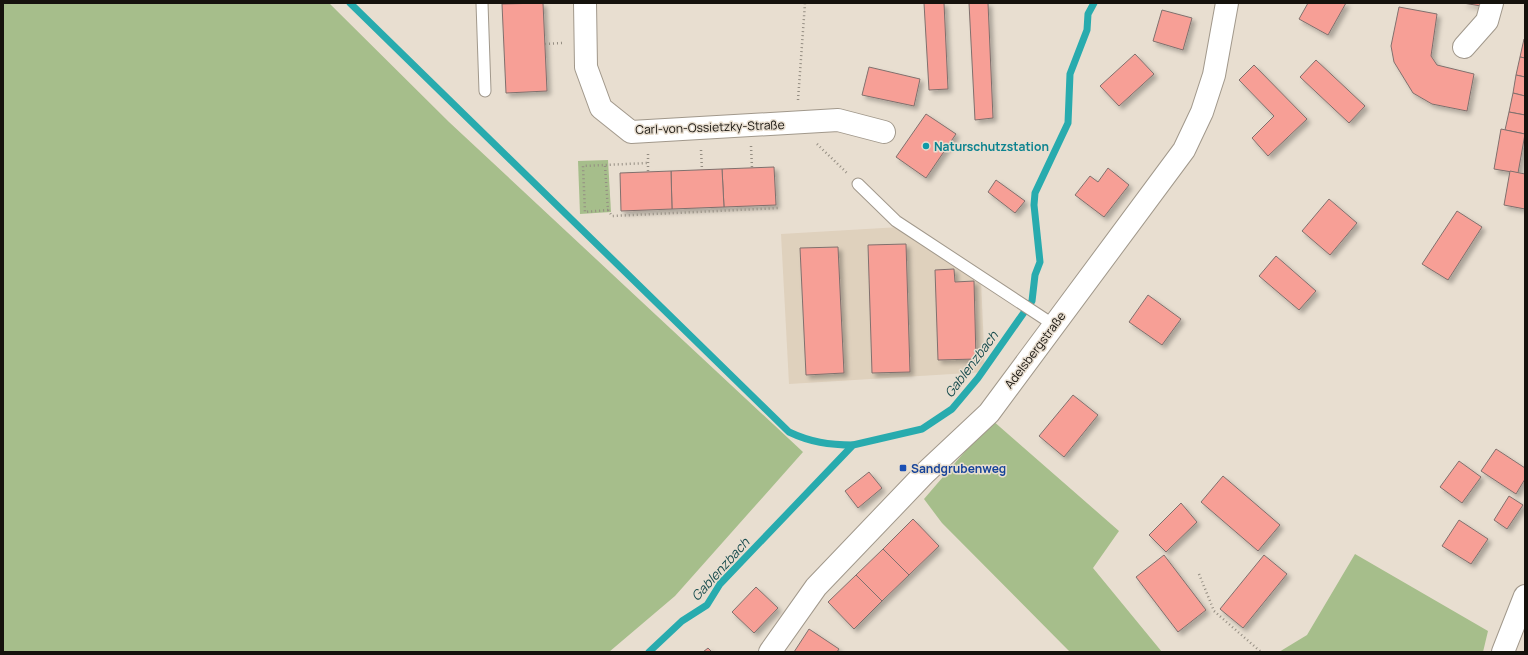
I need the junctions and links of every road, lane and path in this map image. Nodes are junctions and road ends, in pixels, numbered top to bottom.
1 (482, 3) edge
2 (585, 3) edge
3 (805, 3) edge
4 (1227, 3) edge
5 (1492, 3) edge
6 (568, 43) dead end
7 (545, 44) dead end
8 (1464, 47) dead end
9 (486, 91) dead end
10 (796, 123) junction
11 (884, 132) dead end
12 (751, 142) dead end
13 (701, 144) dead end
14 (648, 149) dead end
15 (648, 163) junction
16 (605, 166) junction
17 (752, 168) dead end
18 (702, 170) dead end
19 (648, 172) dead end
20 (858, 184) joint
21 (779, 208) dead end
22 (608, 210) junction
23 (1054, 325) junction
24 (1199, 574) dead end
25 (1525, 596) edge
26 (770, 652) edge
27 (1261, 652) edge
28 (1503, 652) edge

1 - 9 lane
2 - 10 street, Carl-von-Ossietzky-Straße
3 - 10 path
4 - 23 street, Adelsbergstraße
5 - 8 street
6 - 7 path
10 - 11 street, Carl-von-Ossietzky-Straße
10 - 20 path
12 - 17 path
13 - 18 path
14 - 15 path
15 - 16 path
15 - 19 path
16 - 22 path
16 - 22 path
20 - 23 lane
21 - 22 path
23 - 26 street, Adelsbergstraße
24 - 27 path
25 - 28 street

